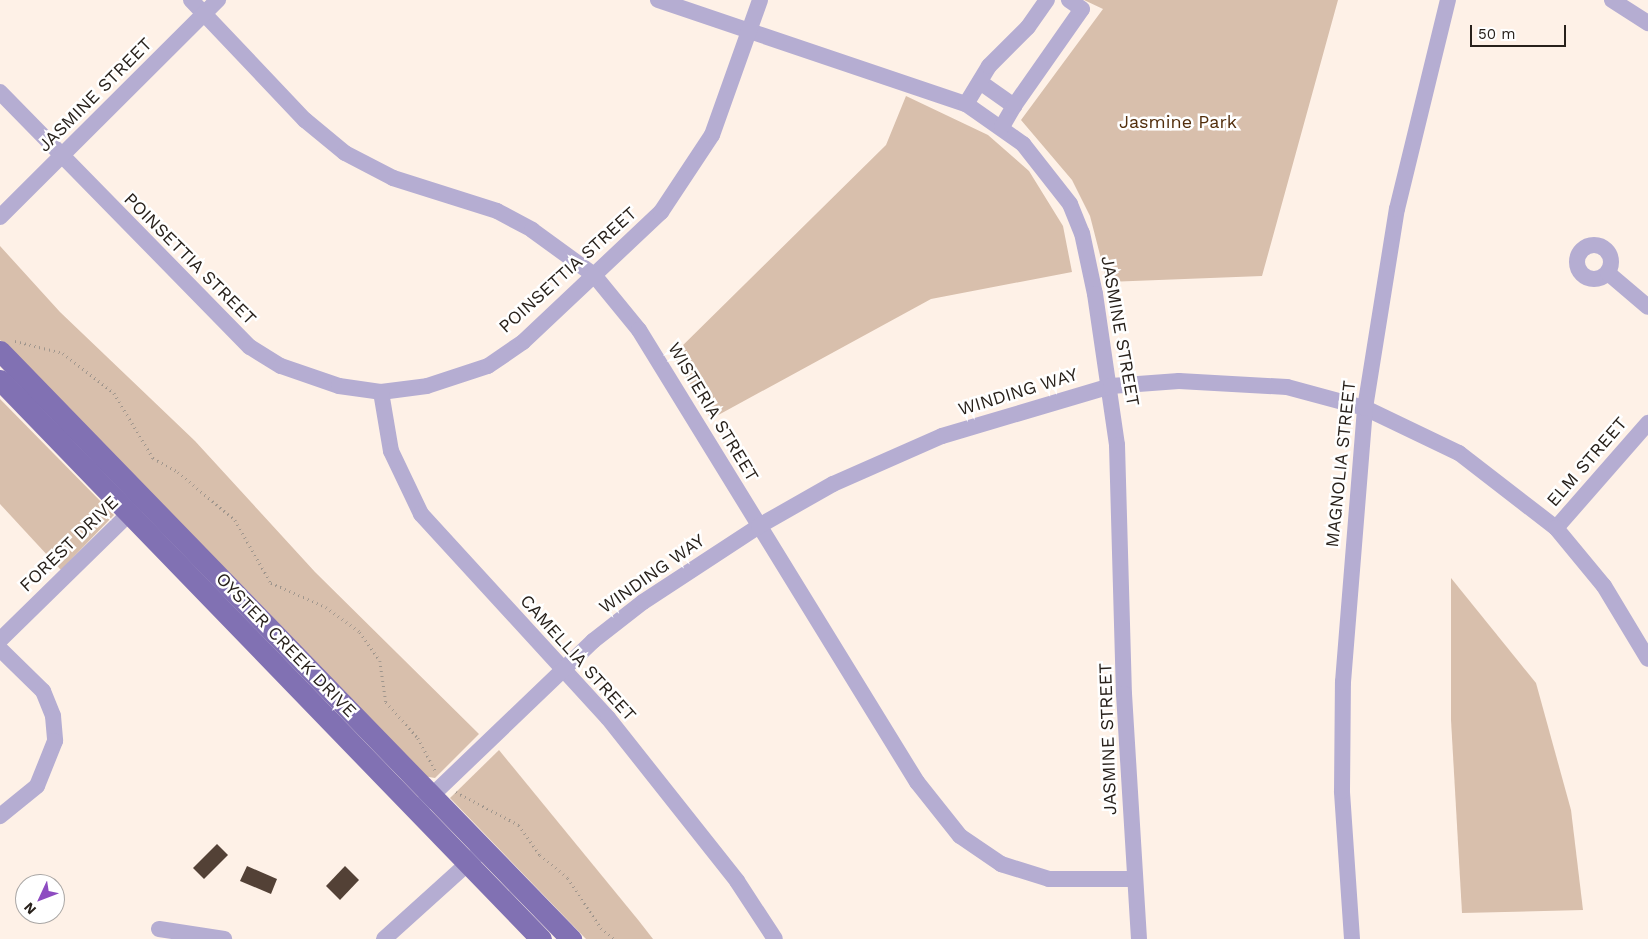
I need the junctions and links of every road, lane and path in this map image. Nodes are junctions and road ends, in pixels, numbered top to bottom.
1 (191, 0) edge
2 (218, 0) edge
3 (658, 0) edge
4 (760, 0) edge
5 (1047, 0) edge
6 (1068, 0) edge
7 (1448, 0) edge
8 (1612, 0) edge
9 (204, 14) junction
10 (1648, 23) edge
11 (751, 30) junction
12 (980, 82) junction
13 (0, 92) edge
14 (966, 104) junction
15 (1014, 106) junction
16 (1002, 127) junction
17 (62, 157) junction
18 (0, 217) edge
19 (1608, 273) dead end
20 (594, 275) junction
21 (1648, 308) edge
22 (5, 345) edge
23 (0, 380) edge
24 (1110, 386) junction
25 (381, 392) junction
26 (1365, 408) junction
27 (1648, 423) edge
28 (137, 506) junction
29 (759, 526) junction
30 (1556, 528) junction
31 (0, 640) edge
32 (0, 648) edge
33 (1648, 659) edge
34 (563, 670) junction
35 (431, 795) junction
36 (0, 816) edge
37 (484, 849) junction
38 (468, 863) junction
39 (1135, 879) junction
40 (159, 929) dead end
41 (224, 939) edge
42 (384, 939) edge
43 (541, 939) edge
44 (571, 939) edge
45 (614, 939) edge
46 (775, 939) edge
47 (1139, 939) edge
48 (1352, 939) edge

1 - 9 street, WISTERIA STREET
2 - 9 street, JASMINE STREET
3 - 11 street, JASMINE STREET
4 - 11 street, POINSETTIA STREET
5 - 12 street
6 - 15 street
7 - 26 street, MAGNOLIA STREET
8 - 10 street
9 - 17 street, JASMINE STREET
9 - 20 street, WISTERIA STREET
11 - 14 street, JASMINE STREET
11 - 20 street, POINSETTIA STREET
12 - 14 street
12 - 15 street
13 - 17 street, POINSETTIA STREET
14 - 16 street, JASMINE STREET
15 - 16 street
16 - 24 street, JASMINE STREET
17 - 18 street, JASMINE STREET
17 - 25 street, POINSETTIA STREET
19 - 21 street
20 - 25 street, POINSETTIA STREET
20 - 29 street, WISTERIA STREET
22 - 28 main road, OYSTER CREEK DRIVE
22 - 35 path
23 - 28 main road, OYSTER CREEK DRIVE
24 - 26 street, WINDING WAY
24 - 29 street, WINDING WAY
24 - 39 street, JASMINE STREET
25 - 34 street, CAMELLIA STREET
26 - 30 street, WINDING WAY
26 - 48 street, MAGNOLIA STREET
27 - 30 street, ELM STREET
28 - 31 street, FOREST DRIVE
28 - 35 main road, OYSTER CREEK DRIVE
29 - 34 street, WINDING WAY
29 - 39 street, WISTERIA STREET
30 - 33 street, WINDING WAY
32 - 36 street
34 - 35 street, WINDING WAY
34 - 46 street, CAMELLIA STREET
35 - 37 main road, OYSTER CREEK DRIVE
35 - 38 main road, OYSTER CREEK DRIVE
35 - 45 path
37 - 38 street
37 - 44 main road, OYSTER CREEK DRIVE
38 - 42 street
38 - 43 main road, OYSTER CREEK DRIVE
39 - 47 street, JASMINE STREET
40 - 41 street

